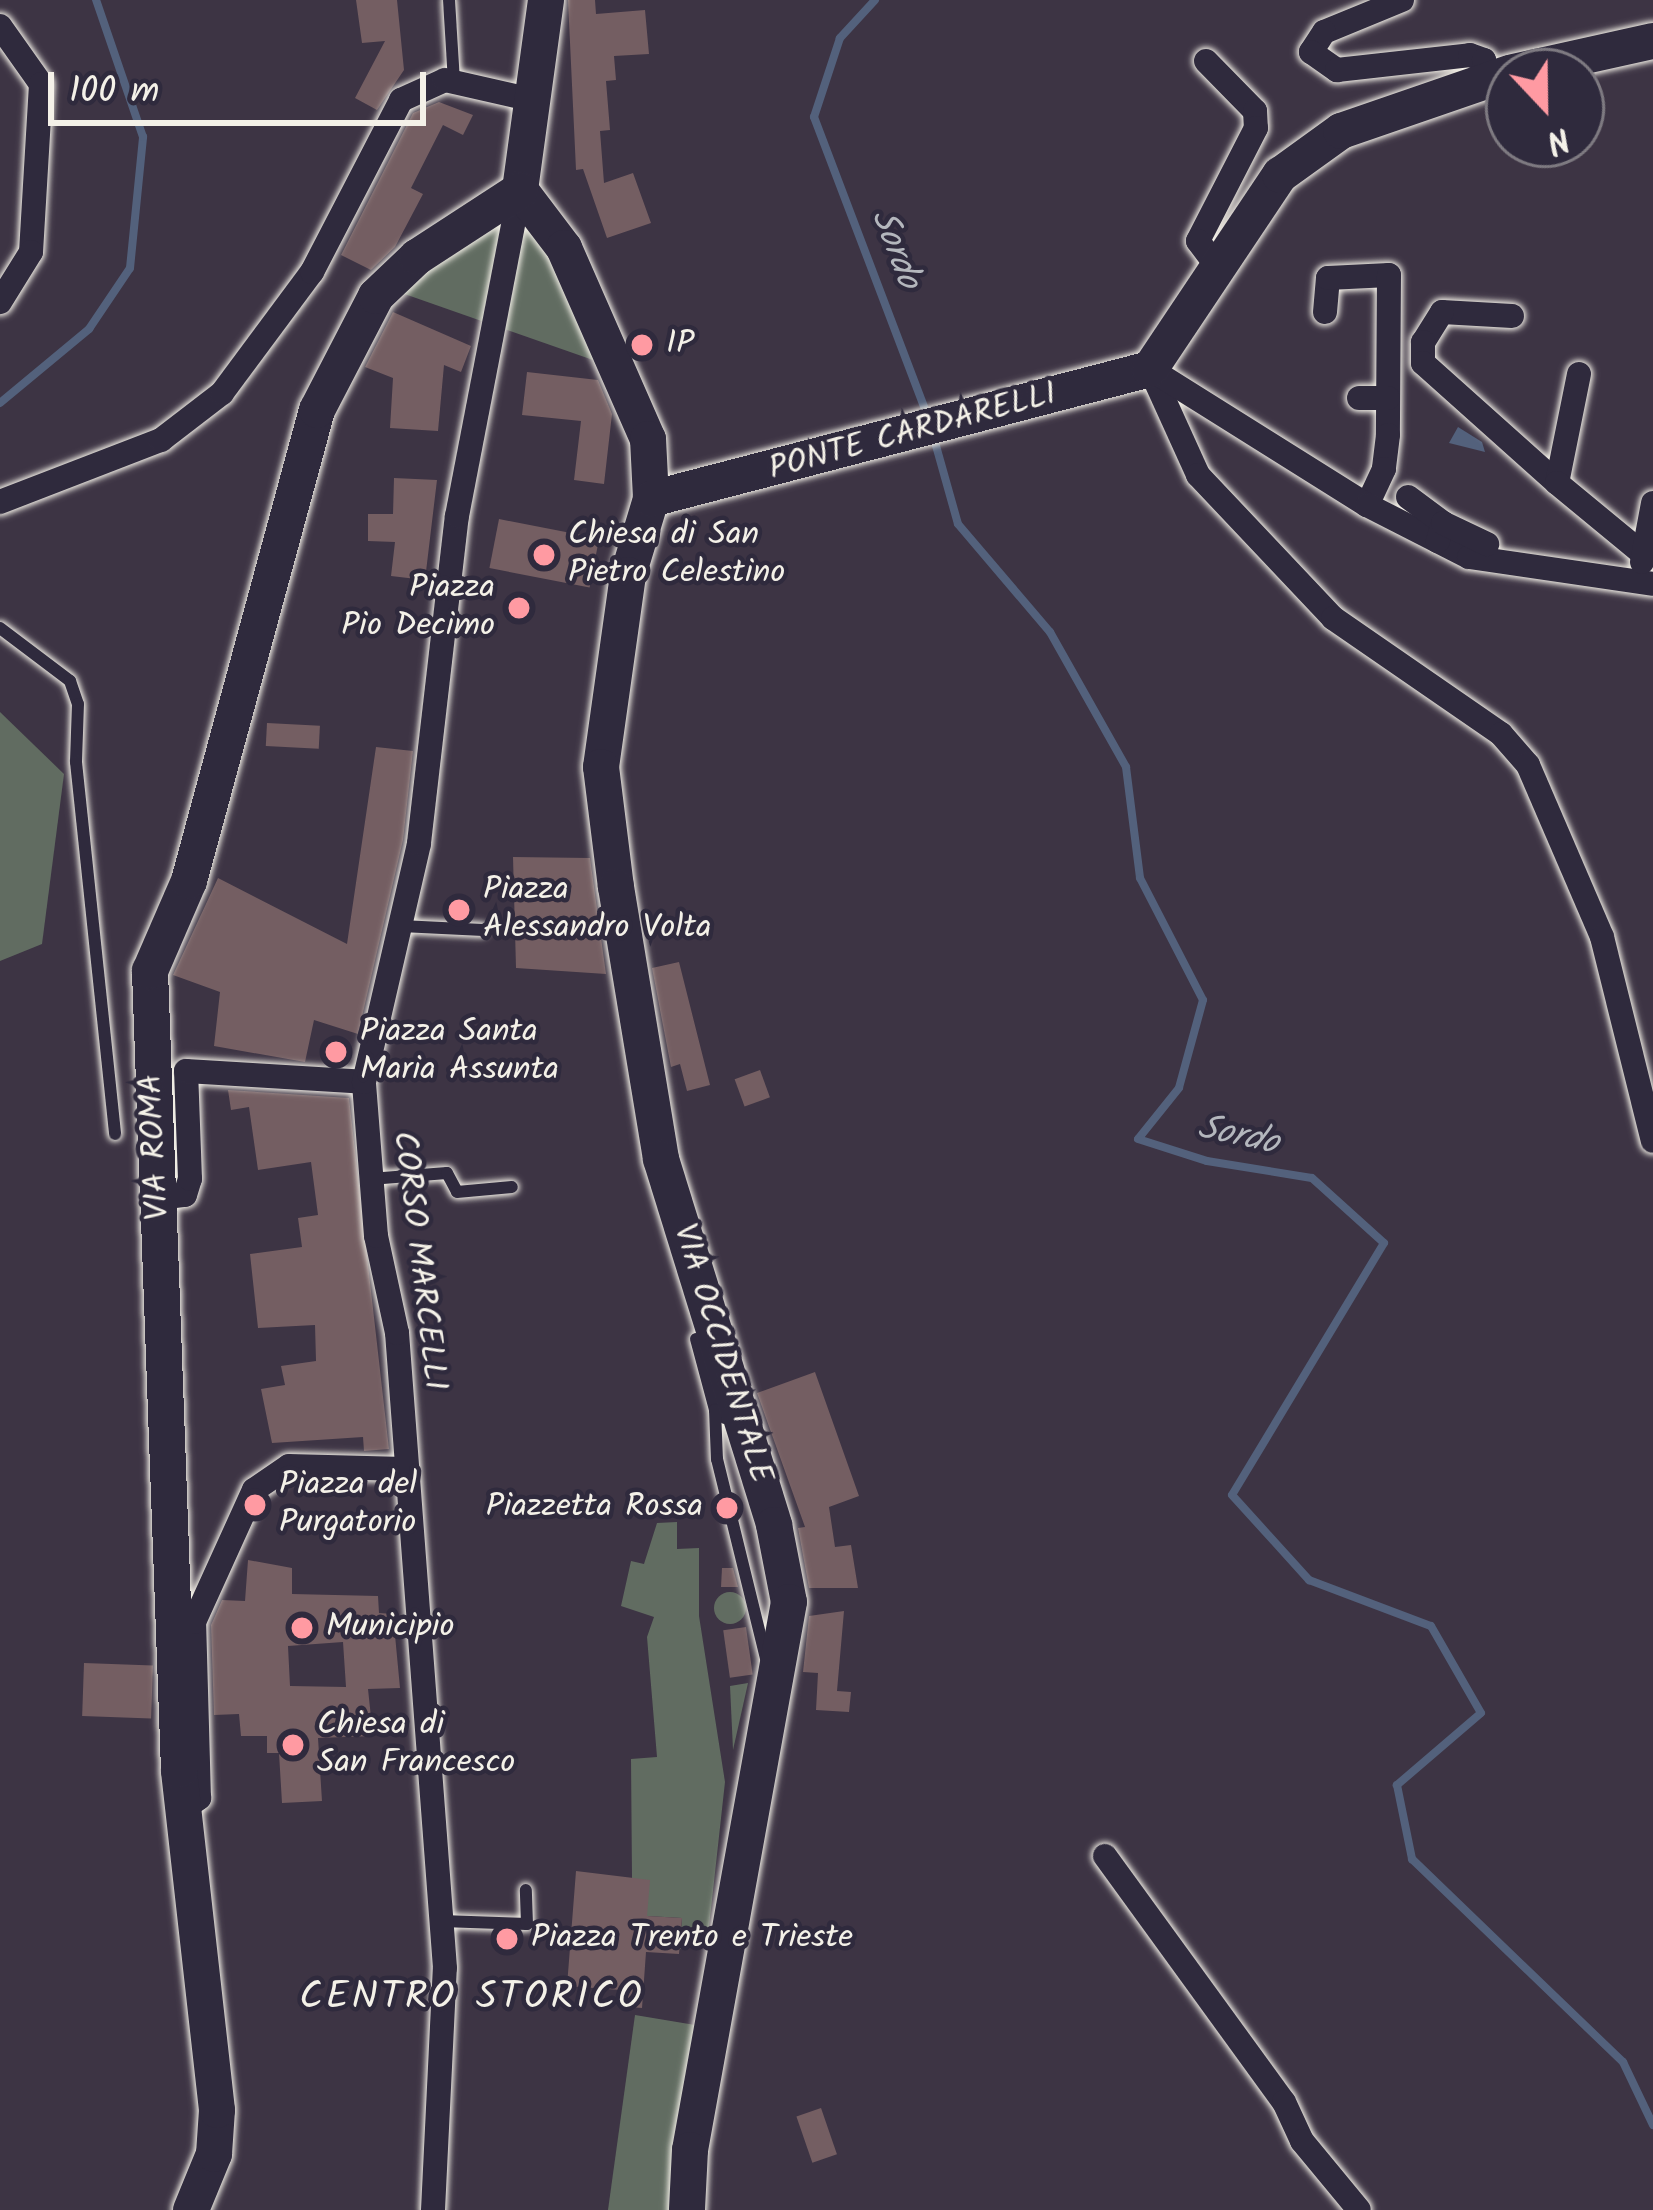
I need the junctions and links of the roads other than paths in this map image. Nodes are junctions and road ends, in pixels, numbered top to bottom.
1 (449, 0) edge
2 (546, 0) edge
3 (1402, 0) edge
4 (0, 26) edge
5 (1653, 41) edge
6 (1605, 52) edge
7 (1485, 60) edge
8 (1206, 61) dead end
9 (1485, 81) edge
10 (454, 82) junction
11 (533, 100) junction
12 (520, 190) junction
13 (1216, 265) junction
14 (0, 302) edge
15 (1325, 312) dead end
16 (1512, 316) dead end
17 (1150, 370) junction
18 (1579, 374) dead end
19 (1359, 398) dead end
20 (1388, 398) junction
21 (1557, 483) junction
22 (664, 497) junction
23 (1408, 497) dead end
24 (0, 502) edge
25 (1653, 503) edge
26 (1366, 505) junction
27 (1440, 532) junction
28 (1486, 544) dead end
29 (1642, 553) junction
30 (1648, 584) edge
31 (0, 628) edge
32 (402, 926) junction
33 (482, 930) dead end
34 (364, 1082) junction
35 (115, 1133) dead end
36 (1653, 1141) edge
37 (369, 1179) junction
38 (512, 1187) dead end
39 (159, 1198) junction
40 (696, 1339) dead end
41 (715, 1410) junction
42 (750, 1451) junction
43 (405, 1469) junction
44 (780, 1683) junction
45 (185, 1809) junction
46 (1105, 1856) dead end
47 (526, 1890) dead end
48 (441, 1922) junction
49 (191, 2210) edge
50 (433, 2210) edge
51 (687, 2210) edge
52 (1359, 2210) edge

1 - 10 lane
2 - 11 main road
3 - 7 street
4 - 14 street
5 - 6 main road
8 - 13 street
9 - 13 main road
10 - 11 street
10 - 24 street
11 - 12 main road
12 - 22 main road
12 - 32 street, CORSO MARCELLI
12 - 39 main road, VIA ROMA
13 - 17 main road
15 - 20 street
16 - 21 street
17 - 22 main road, PONTE CARDARELLI
17 - 26 street
17 - 36 street
18 - 21 street
19 - 20 street
20 - 26 street
21 - 29 street
22 - 42 main road, VIA OCCIDENTALE
23 - 27 street
25 - 29 street
26 - 27 street
27 - 28 street
27 - 30 street
29 - 30 street
31 - 35 lane
32 - 33 lane
32 - 34 street, CORSO MARCELLI
34 - 37 street, CORSO MARCELLI
34 - 39 street
37 - 38 lane
37 - 43 street, CORSO MARCELLI
39 - 45 main road, VIA ROMA
40 - 41 lane
41 - 42 lane
41 - 44 lane
42 - 44 main road, VIA OCCIDENTALE
43 - 45 street
43 - 48 street, CORSO MARCELLI
44 - 51 main road, VIA OCCIDENTALE
45 - 49 main road, VIA ROMA
46 - 52 street
47 - 48 lane
48 - 50 street, CORSO MARCELLI

